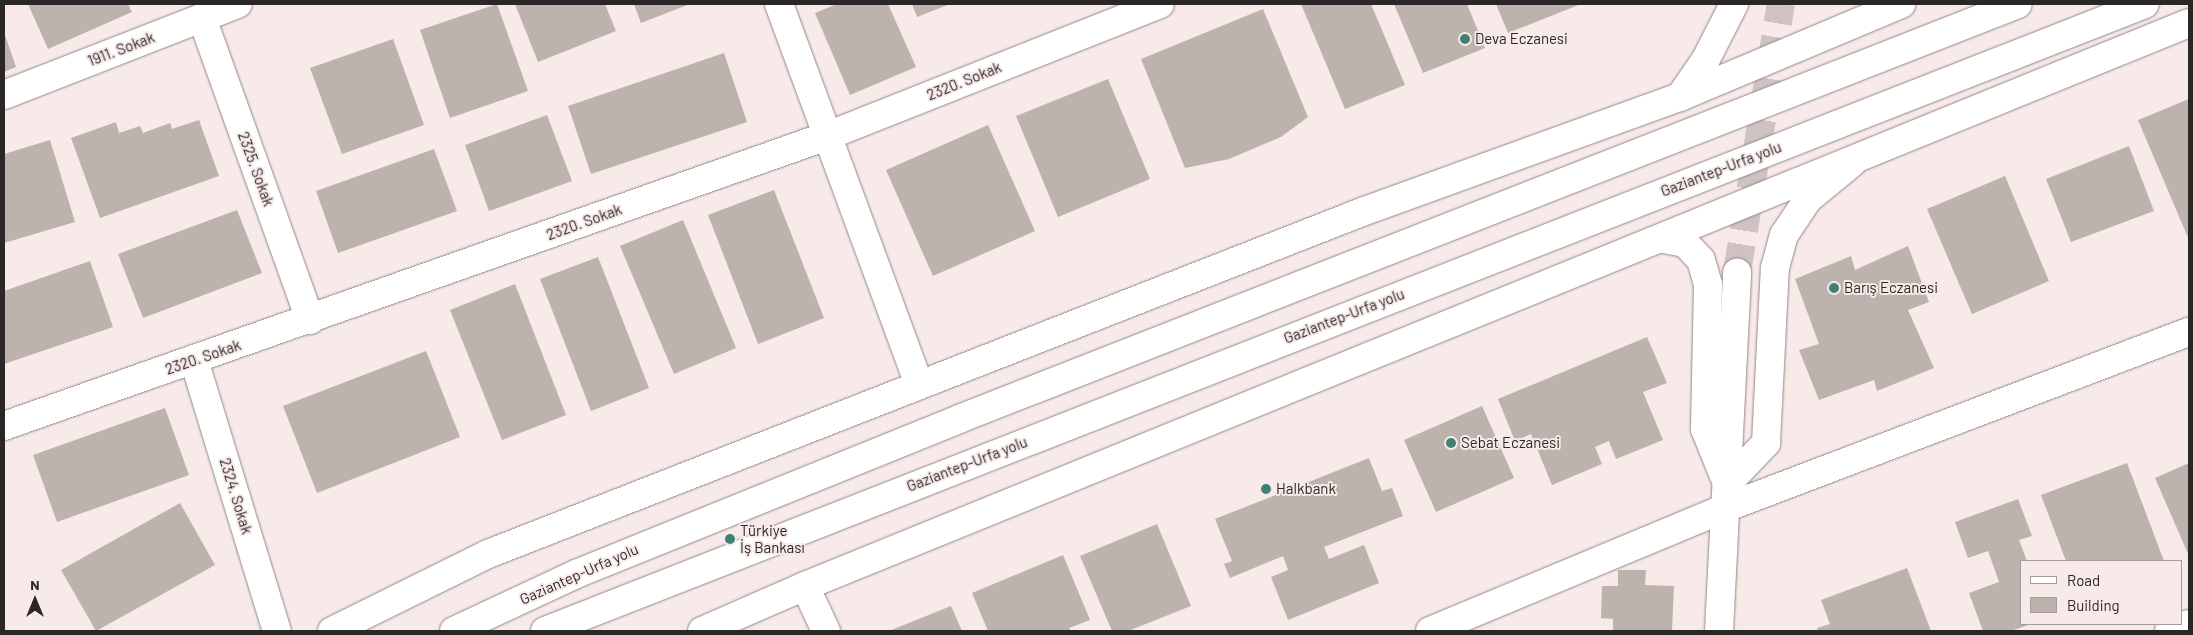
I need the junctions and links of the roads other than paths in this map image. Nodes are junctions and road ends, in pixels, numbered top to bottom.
1 (238, 4) edge
2 (779, 4) edge
3 (1160, 4) edge
4 (1734, 4) edge
5 (1901, 4) edge
6 (2018, 4) edge
7 (2145, 4) edge
8 (202, 18) junction
9 (2189, 23) edge
10 (4, 95) edge
11 (1680, 97) junction
12 (828, 136) junction
13 (1857, 159) junction
14 (1664, 239) junction
15 (1737, 272) tunnel mouth
16 (310, 320) junction
17 (2189, 332) edge
18 (194, 360) junction
19 (919, 386) junction
20 (4, 426) edge
21 (1726, 496) junction
22 (805, 586) junction
23 (2189, 624) edge
24 (277, 631) edge
25 (332, 631) edge
26 (454, 631) edge
27 (544, 631) edge
28 (702, 631) edge
29 (826, 631) edge
30 (1430, 631) edge
31 (1719, 631) edge
32 (2169, 631) edge

1 - 8 main road, 1911. Sokak
2 - 12 main road
3 - 12 main road, 2320. Sokak
4 - 11 main road
5 - 11 main road
6 - 26 main road, Gaziantep-Urfa yolu
7 - 27 main road, Gaziantep-Urfa yolu
8 - 10 main road, 1911. Sokak
8 - 16 main road, 2325. Sokak
9 - 13 main road
11 - 19 main road
12 - 16 main road, 2320. Sokak
12 - 19 main road
13 - 14 main road
13 - 21 main road
14 - 21 main road
14 - 22 main road
15 - 21 main road
16 - 18 main road, 2320. Sokak
17 - 21 main road
18 - 20 main road, 2320. Sokak
18 - 24 main road, 2324. Sokak
19 - 25 main road
21 - 30 main road
21 - 31 main road
22 - 28 main road
22 - 29 main road
23 - 32 main road

